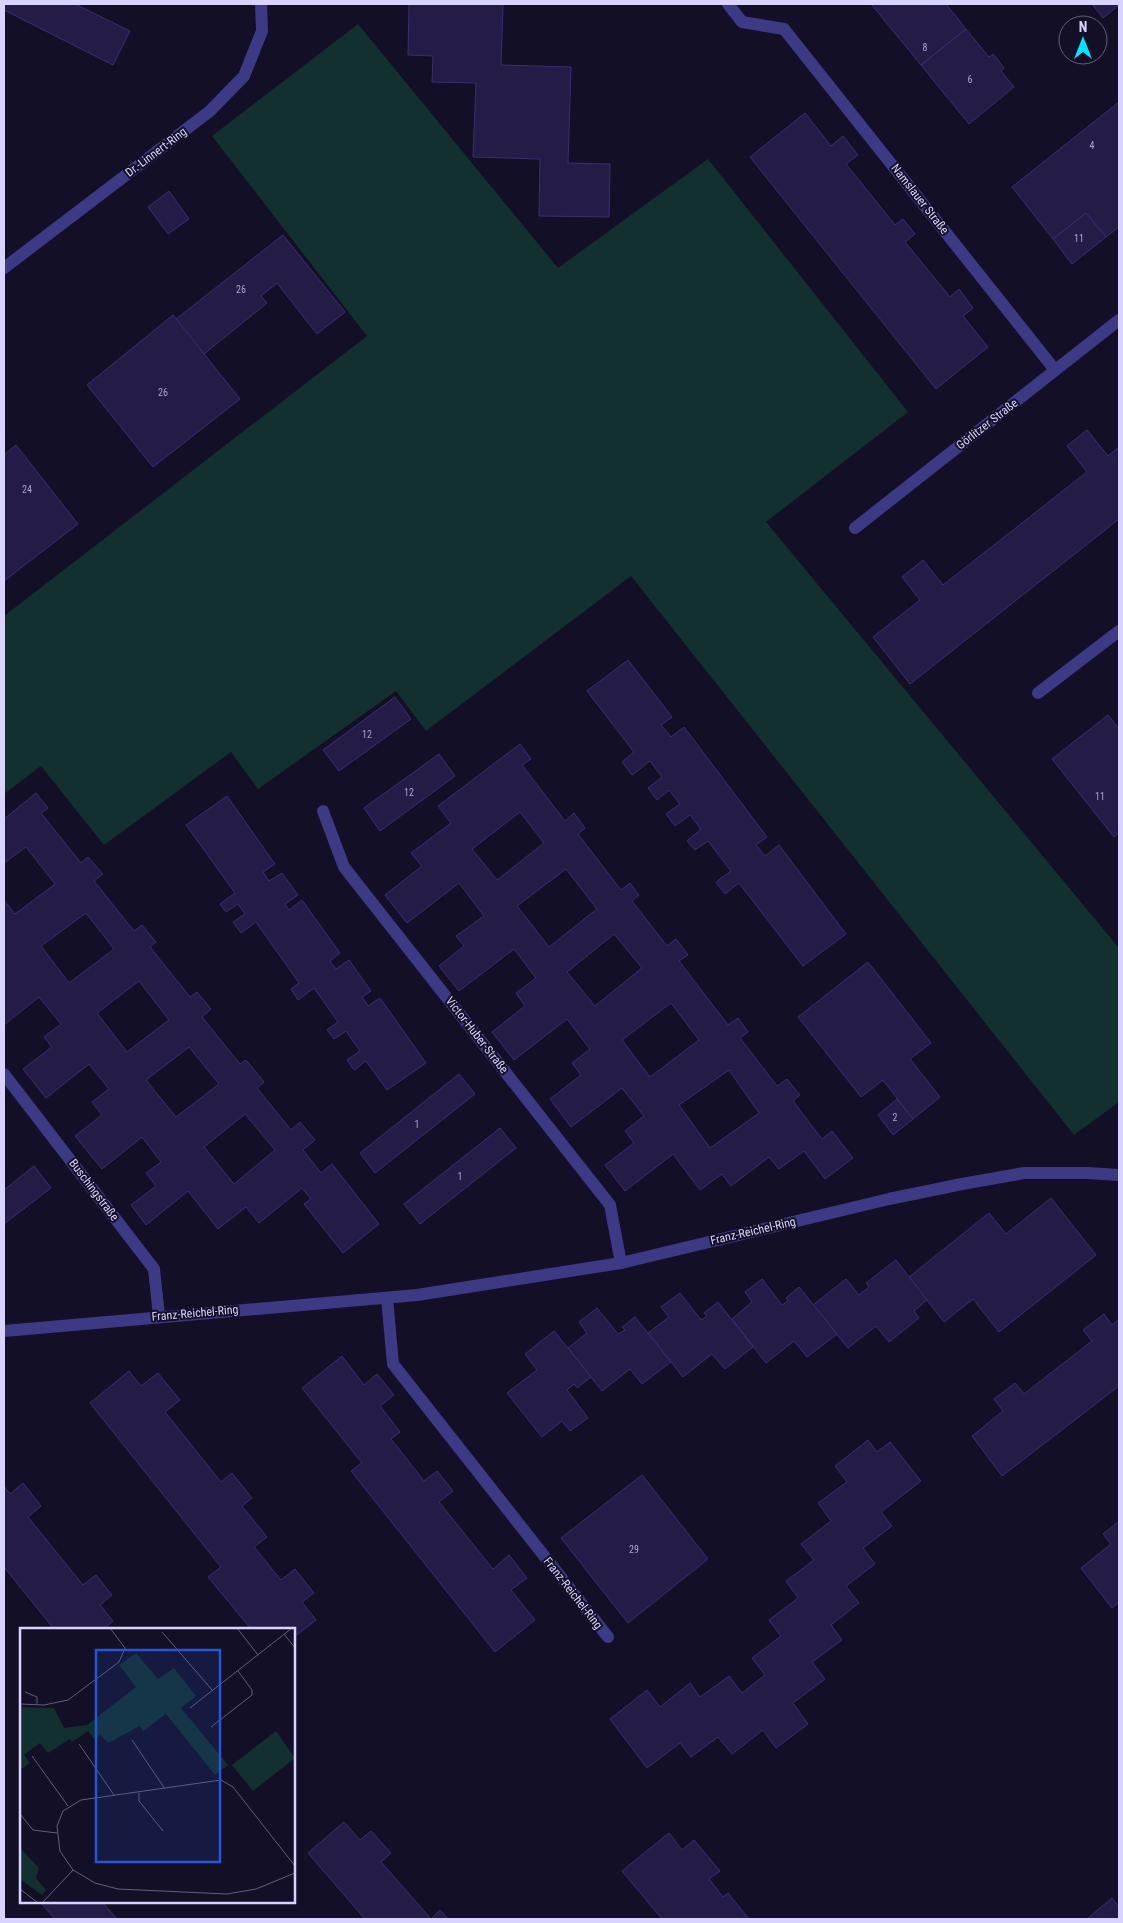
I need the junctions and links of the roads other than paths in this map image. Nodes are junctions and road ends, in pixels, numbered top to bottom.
1 (261, 4) edge
2 (728, 4) edge
3 (4, 268) edge
4 (1119, 320) edge
5 (1055, 370) junction
6 (855, 528) dead end
7 (1119, 631) edge
8 (1038, 693) dead end
9 (323, 811) dead end
10 (4, 1074) edge
11 (1119, 1175) edge
12 (621, 1262) junction
13 (387, 1298) junction
14 (159, 1316) junction
15 (4, 1331) edge
16 (608, 1637) dead end

1 - 3 street, Dr.-Linnert-Ring
2 - 5 street, Namslauer Straße
4 - 5 street, Görlitzer Straße
5 - 6 street, Görlitzer Straße
7 - 8 street
9 - 12 street, Victor-Huber-Straße
10 - 14 street, Buschingstraße
11 - 12 street, Franz-Reichel-Ring
12 - 13 street, Franz-Reichel-Ring
13 - 14 street, Franz-Reichel-Ring
13 - 16 street, Franz-Reichel-Ring
14 - 15 street, Franz-Reichel-Ring

